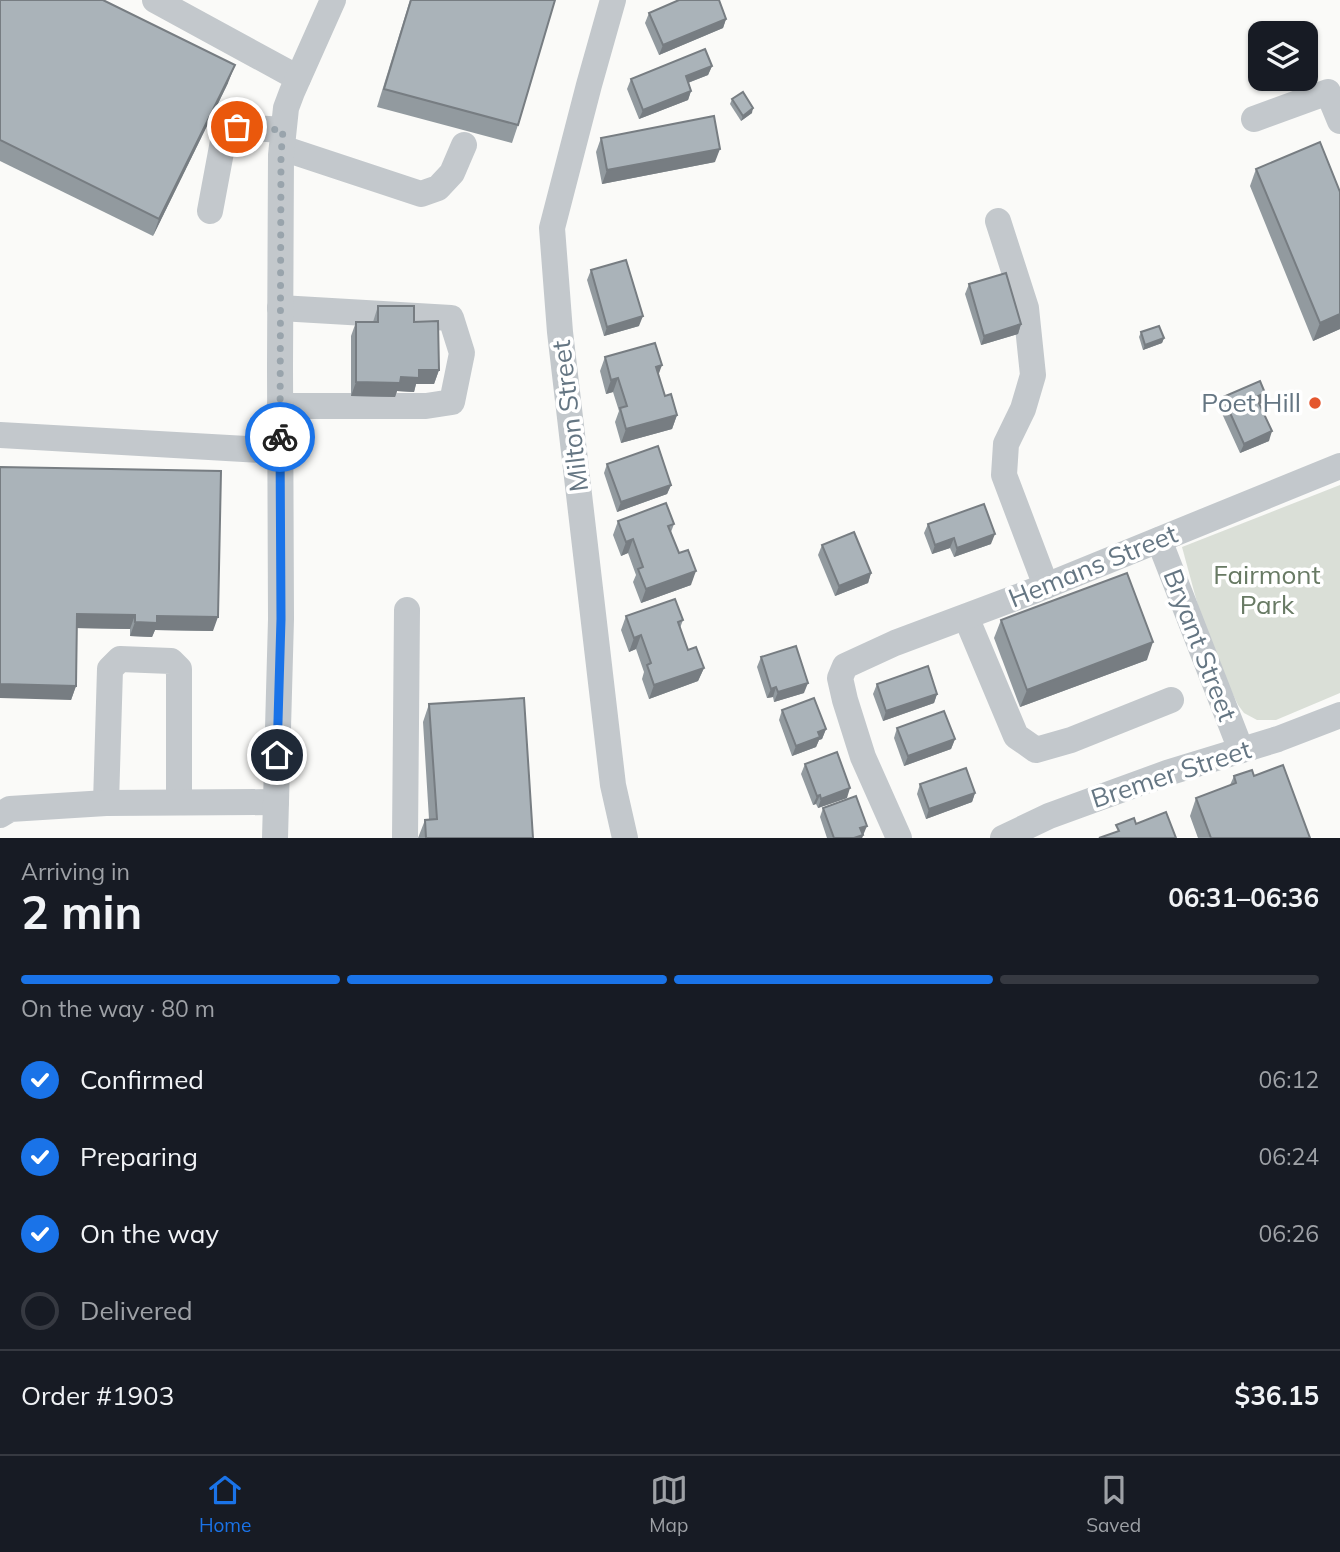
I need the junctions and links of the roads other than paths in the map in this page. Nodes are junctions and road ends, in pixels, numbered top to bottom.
1 (155, 0) edge
2 (334, 0) edge
3 (613, 0) edge
4 (298, 78) junction
5 (1254, 119) dead end
6 (1340, 121) edge
7 (282, 139) junction
8 (464, 145) dead end
9 (210, 211) dead end
10 (998, 221) dead end
11 (280, 308) junction
12 (280, 406) junction
13 (0, 435) edge
14 (280, 451) junction
15 (1340, 466) edge
16 (1159, 540) junction
17 (1046, 586) junction
18 (407, 610) dead end
19 (966, 617) junction
20 (1171, 700) dead end
21 (1340, 715) edge
22 (1241, 750) junction
23 (178, 802) junction
24 (276, 802) junction
25 (106, 803) junction
26 (3, 808) edge
27 (275, 838) edge
28 (405, 838) edge
29 (625, 838) edge
30 (899, 838) edge
31 (1003, 838) edge

1 - 4 street
2 - 4 street
3 - 29 street, Milton Street
4 - 7 street
5 - 6 street
7 - 8 street
7 - 9 street
7 - 11 street
10 - 17 street
11 - 12 street
11 - 12 street
12 - 14 street
13 - 14 street
14 - 24 street
15 - 16 street, Hemans Street
16 - 17 street, Hemans Street
16 - 22 street, Bryant Street
17 - 19 street, Hemans Street
18 - 28 street
19 - 20 street
19 - 30 street, Hemans Street
21 - 22 street, Bremer Street
22 - 31 street, Bremer Street
23 - 24 street
23 - 25 street
23 - 25 street
24 - 27 street
25 - 26 street

